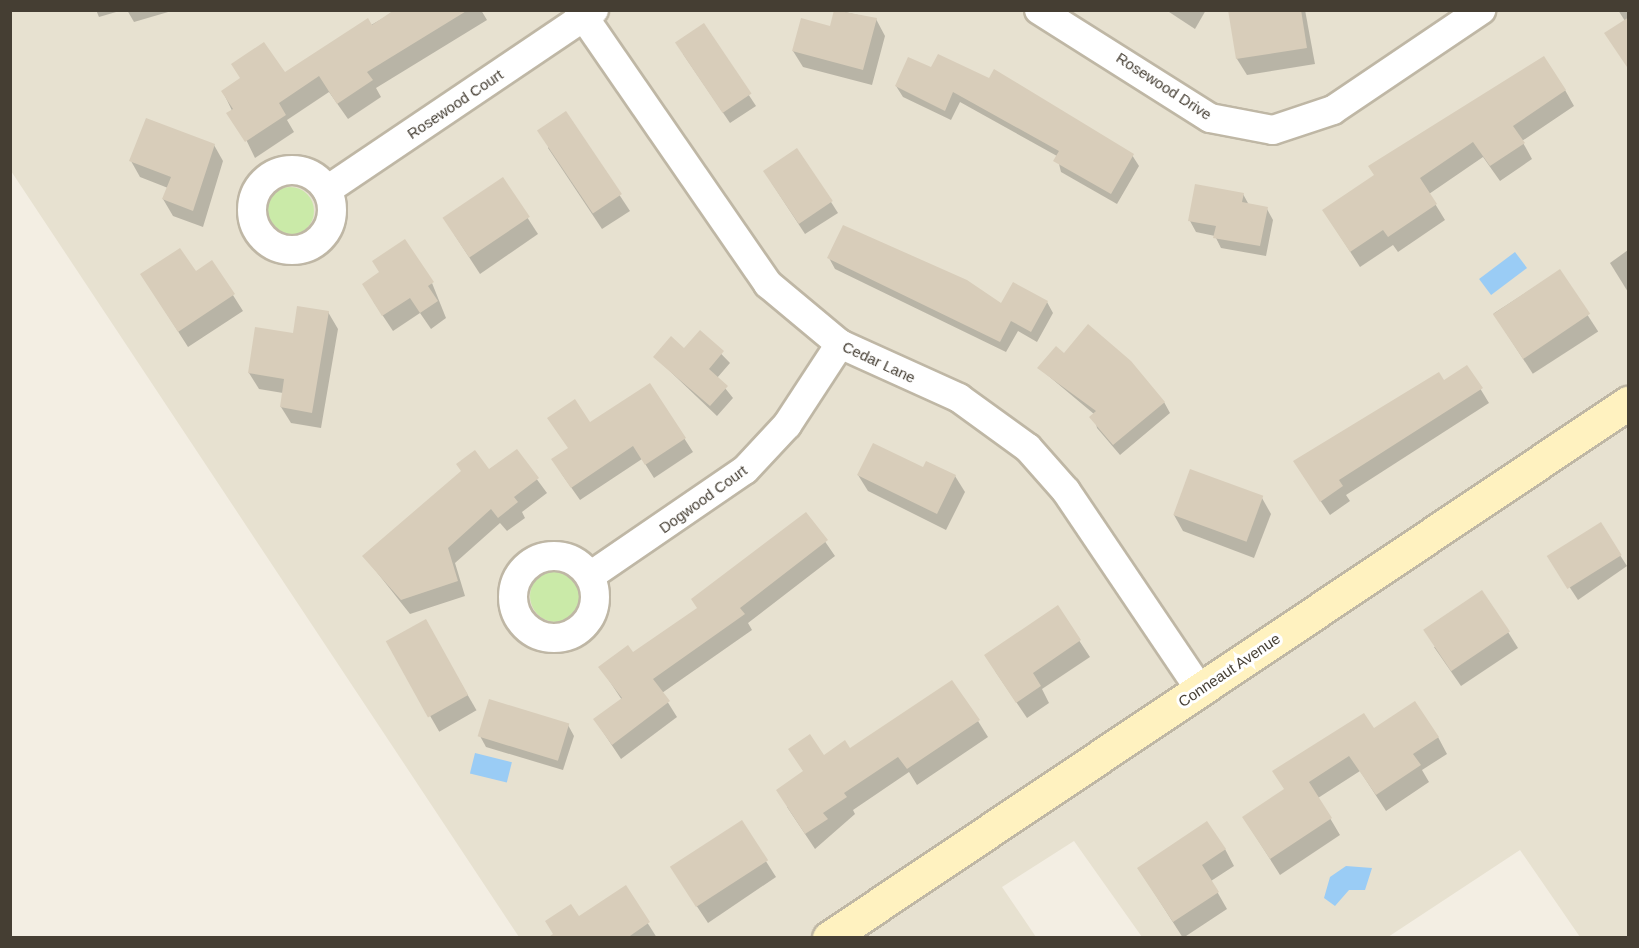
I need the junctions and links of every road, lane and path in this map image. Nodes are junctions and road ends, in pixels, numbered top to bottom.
1 (1039, 10) edge
2 (1481, 10) edge
3 (586, 13) edge
4 (327, 190) dead end
5 (840, 344) junction
6 (1629, 403) edge
7 (590, 576) dead end
8 (1200, 690) junction
9 (829, 938) edge

1 - 2 street, Rosewood Drive
3 - 4 street, Rosewood Court
3 - 5 street, Cedar Lane
5 - 7 street, Dogwood Court
5 - 8 street, Cedar Lane
6 - 8 street, Conneaut Avenue
8 - 9 street, Conneaut Avenue

